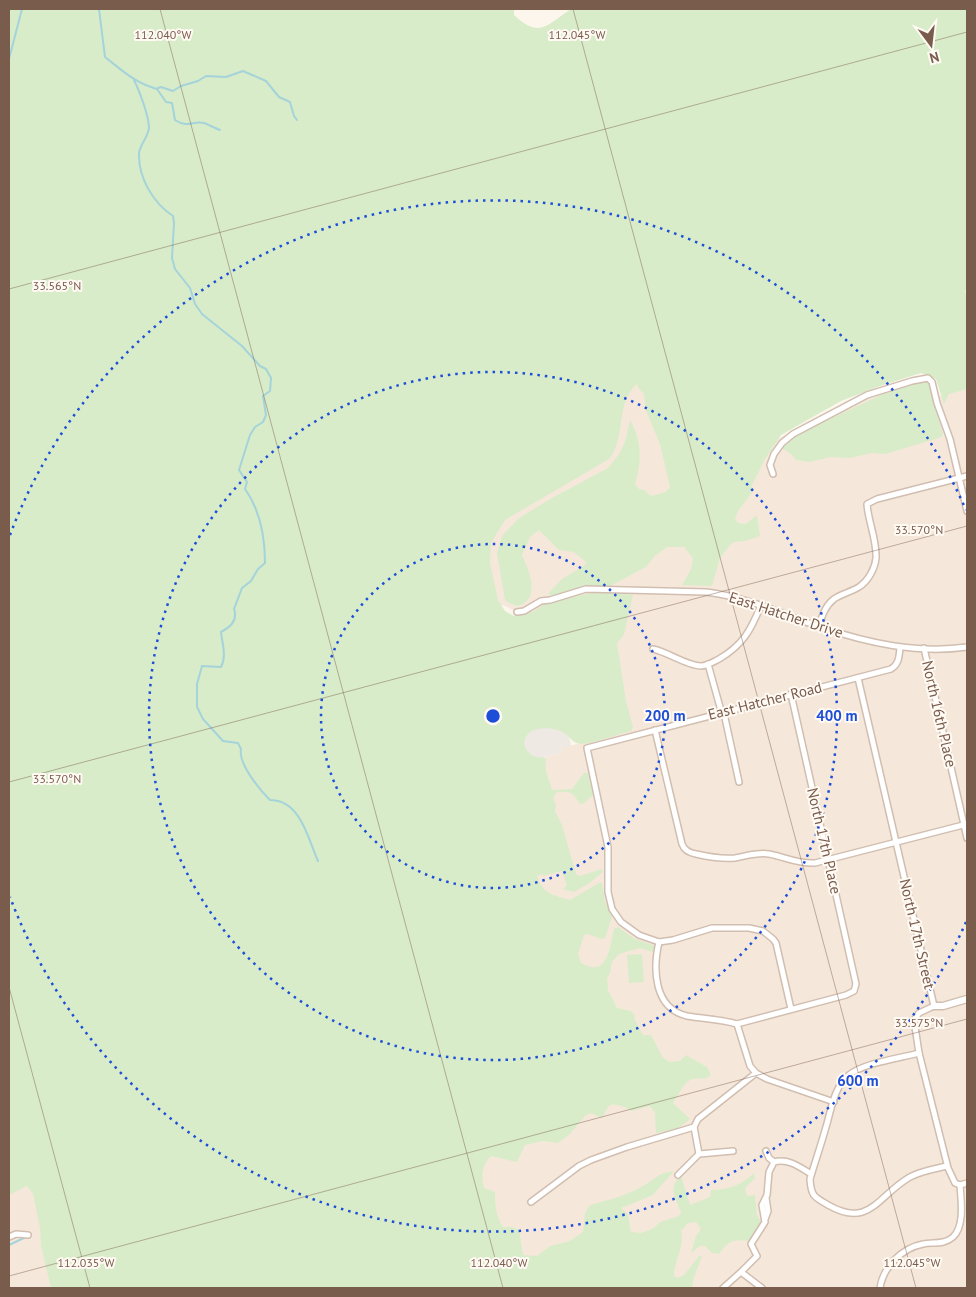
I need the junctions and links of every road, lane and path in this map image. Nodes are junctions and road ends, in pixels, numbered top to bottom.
1 (773, 474) dead end
2 (967, 476) edge
3 (960, 478) junction
4 (967, 511) edge
5 (761, 605) junction
6 (517, 612) dead end
7 (819, 626) junction
8 (967, 647) edge
9 (900, 648) junction
10 (924, 648) junction
11 (653, 649) dead end
12 (708, 664) junction
13 (858, 678) junction
14 (791, 694) junction
15 (722, 712) junction
16 (655, 730) junction
17 (740, 782) dead end
18 (966, 824) edge
19 (967, 838) edge
20 (896, 843) junction
21 (828, 860) junction
22 (659, 942) junction
23 (967, 999) edge
24 (934, 1006) junction
25 (791, 1009) junction
26 (737, 1024) junction
27 (919, 1053) junction
28 (756, 1073) junction
29 (834, 1102) junction
30 (694, 1127) junction
31 (734, 1151) dead end
32 (766, 1152) dead end
33 (699, 1154) junction
34 (774, 1162) junction
35 (947, 1166) junction
36 (812, 1174) junction
37 (678, 1175) dead end
38 (967, 1183) edge
39 (960, 1185) junction
40 (532, 1202) dead end
41 (28, 1235) dead end
42 (9, 1237) edge
43 (741, 1272) junction
44 (722, 1288) edge
45 (762, 1288) edge
46 (880, 1288) edge

1 - 3 street
2 - 3 street
3 - 4 street
3 - 7 street
5 - 6 street, East Hatcher Drive
5 - 7 street, East Hatcher Drive
5 - 12 street
7 - 9 street, East Hatcher Drive
8 - 10 street, East Hatcher Drive
9 - 10 street, East Hatcher Drive
9 - 13 street, East Hatcher Road
10 - 18 street, North 16th Place
11 - 12 street
12 - 15 street
13 - 14 street, East Hatcher Road
13 - 20 street, North 17th Street
14 - 15 street, East Hatcher Road
14 - 21 street, North 17th Place
15 - 16 street, East Hatcher Road
15 - 17 street
16 - 21 street
16 - 22 street, East Hatcher Road
18 - 19 street, North 16th Place
18 - 20 street
20 - 21 street
20 - 24 street, North 17th Street
21 - 25 street, North 17th Place
22 - 25 street
22 - 26 street
23 - 24 street
24 - 27 street, North 17th Street
25 - 26 street
26 - 28 street
27 - 29 street
27 - 35 street, North 17th Street
28 - 29 street
28 - 30 street
29 - 36 street
30 - 33 street
30 - 40 street
31 - 33 street
32 - 34 street
33 - 37 street
34 - 36 street
34 - 43 street
35 - 36 street
35 - 39 street, North 17th Street
38 - 39 street
39 - 46 street
41 - 42 street
43 - 44 street
43 - 45 street

